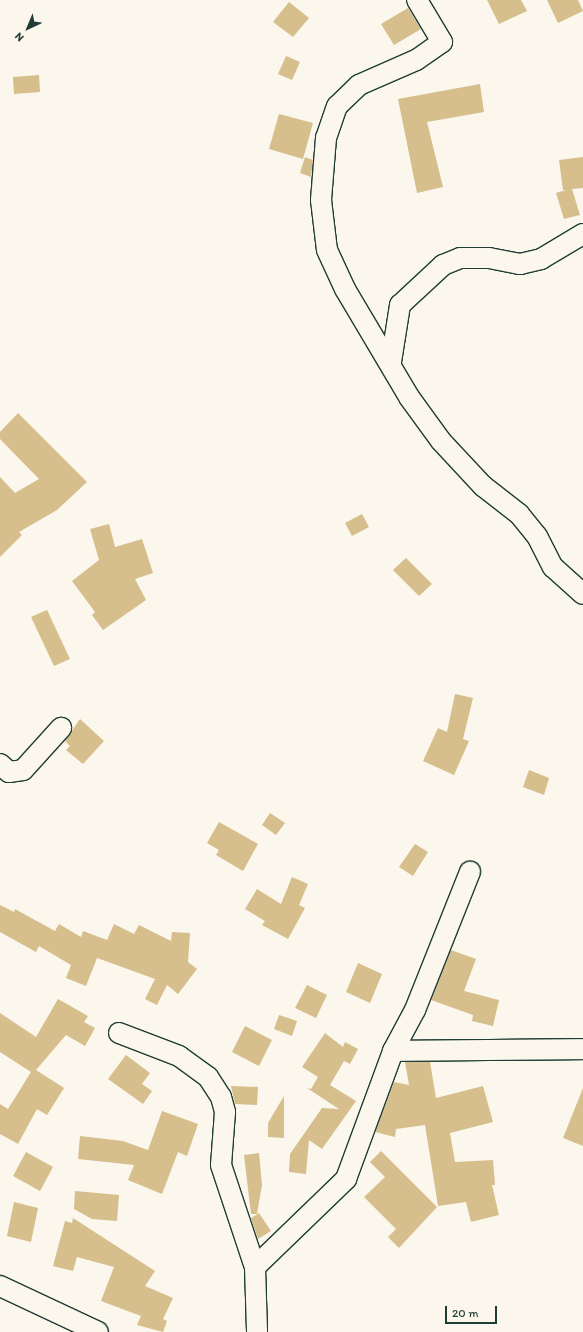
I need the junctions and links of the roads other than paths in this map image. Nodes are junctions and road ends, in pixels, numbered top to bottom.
1 (417, 0) edge
2 (583, 234) edge
3 (391, 362) junction
4 (583, 594) edge
5 (61, 728) dead end
6 (0, 764) edge
7 (470, 872) dead end
8 (119, 1033) dead end
9 (583, 1050) edge
10 (393, 1051) junction
11 (255, 1267) junction
12 (0, 1286) edge
13 (98, 1332) edge
14 (257, 1332) edge

1 - 3 street
2 - 3 street
3 - 4 street
5 - 6 street
7 - 10 street
8 - 11 street
9 - 10 street
10 - 11 street
11 - 14 street
12 - 13 street

